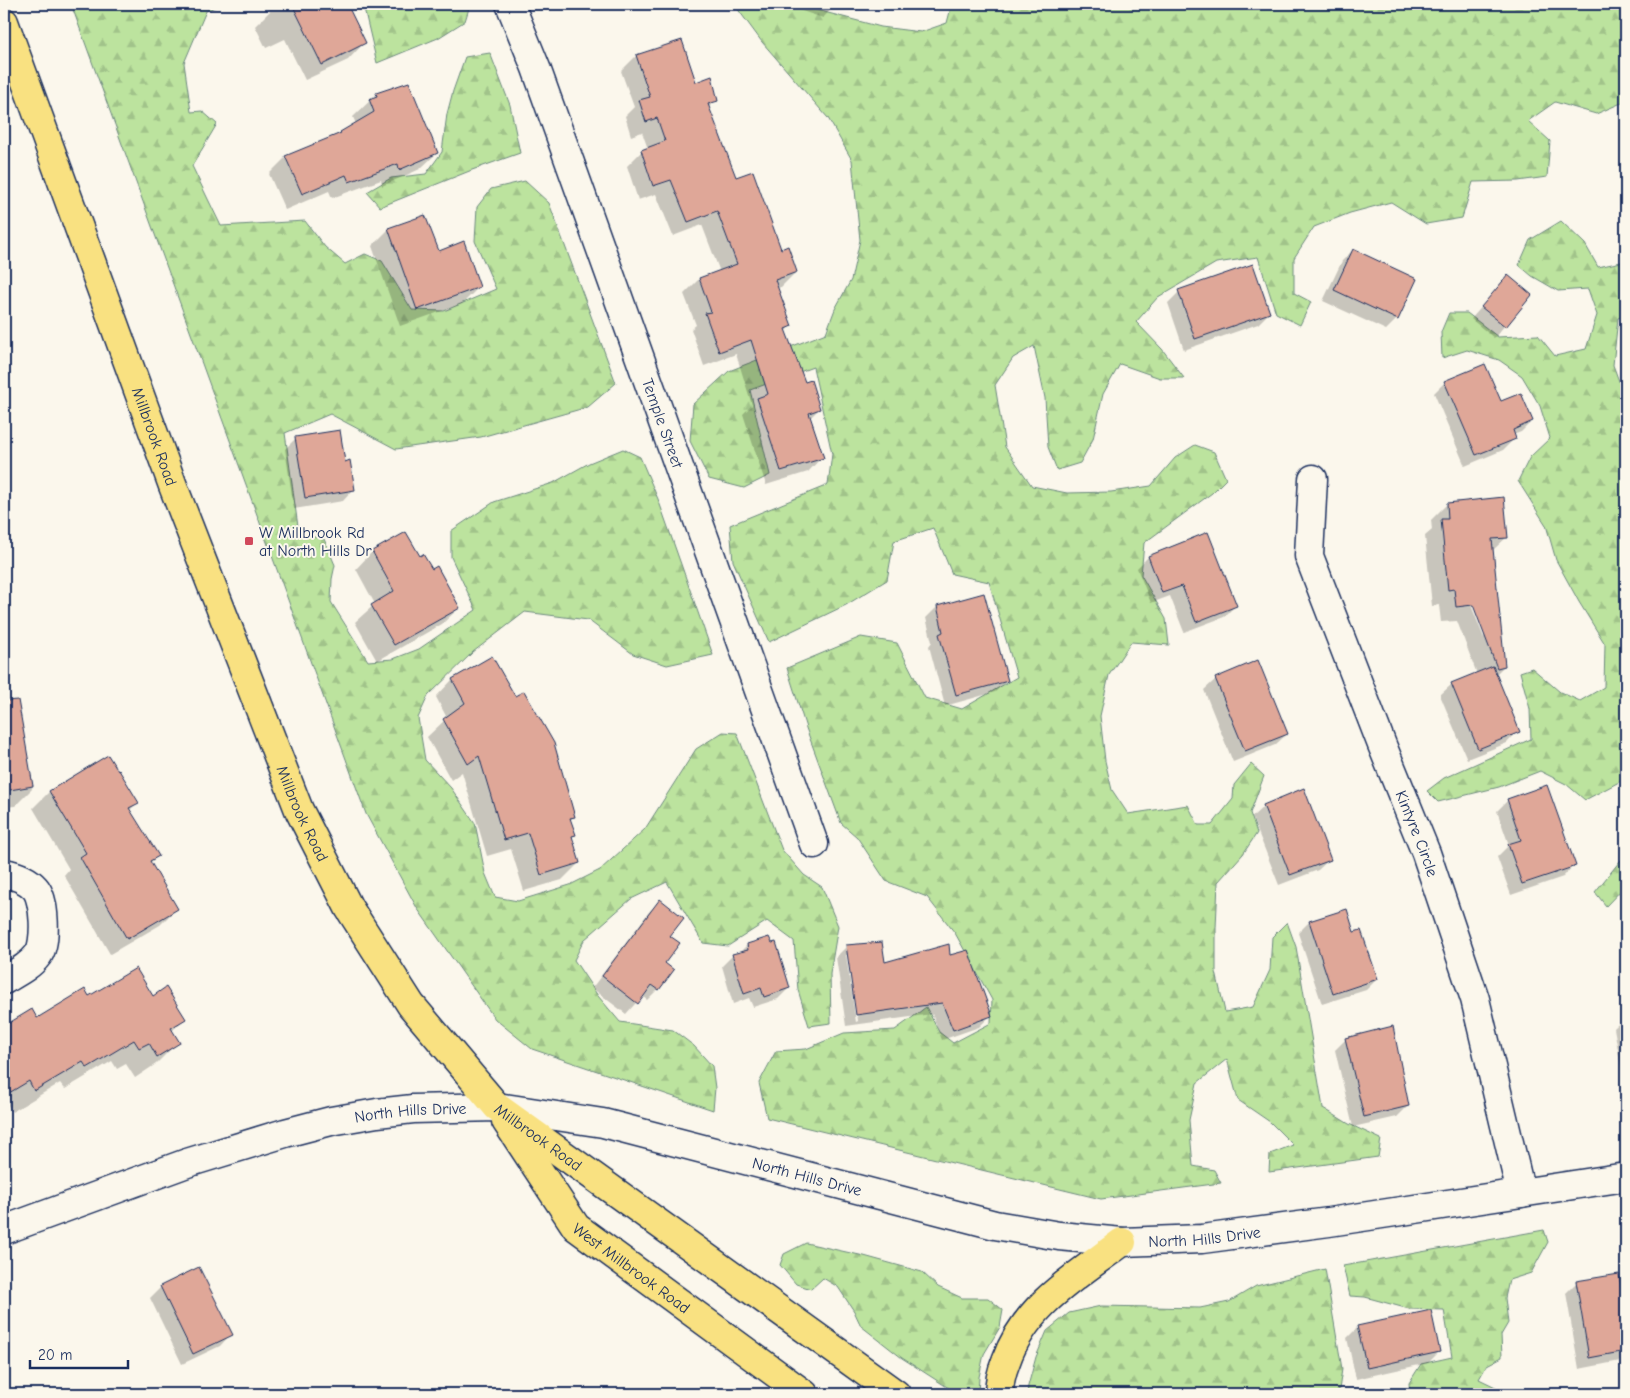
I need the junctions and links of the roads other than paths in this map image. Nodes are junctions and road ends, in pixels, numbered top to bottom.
1 (510, 4) edge
2 (4, 22) edge
3 (1313, 480) dead end
4 (814, 844) dead end
5 (4, 873) edge
6 (4, 980) edge
7 (497, 1107) junction
8 (1626, 1177) edge
9 (1522, 1193) junction
10 (4, 1230) edge
11 (1122, 1242) junction
12 (804, 1394) edge
13 (896, 1394) edge
14 (999, 1394) edge

1 - 4 street, Temple Street
2 - 7 main road, Millbrook Road
3 - 9 street, Kintyre Circle
5 - 6 street
7 - 10 street, North Hills Drive
7 - 11 street, North Hills Drive
7 - 12 main road, West Millbrook Road
7 - 13 main road, Millbrook Road
8 - 9 street, North Hills Drive
9 - 11 street, North Hills Drive
11 - 14 main road

